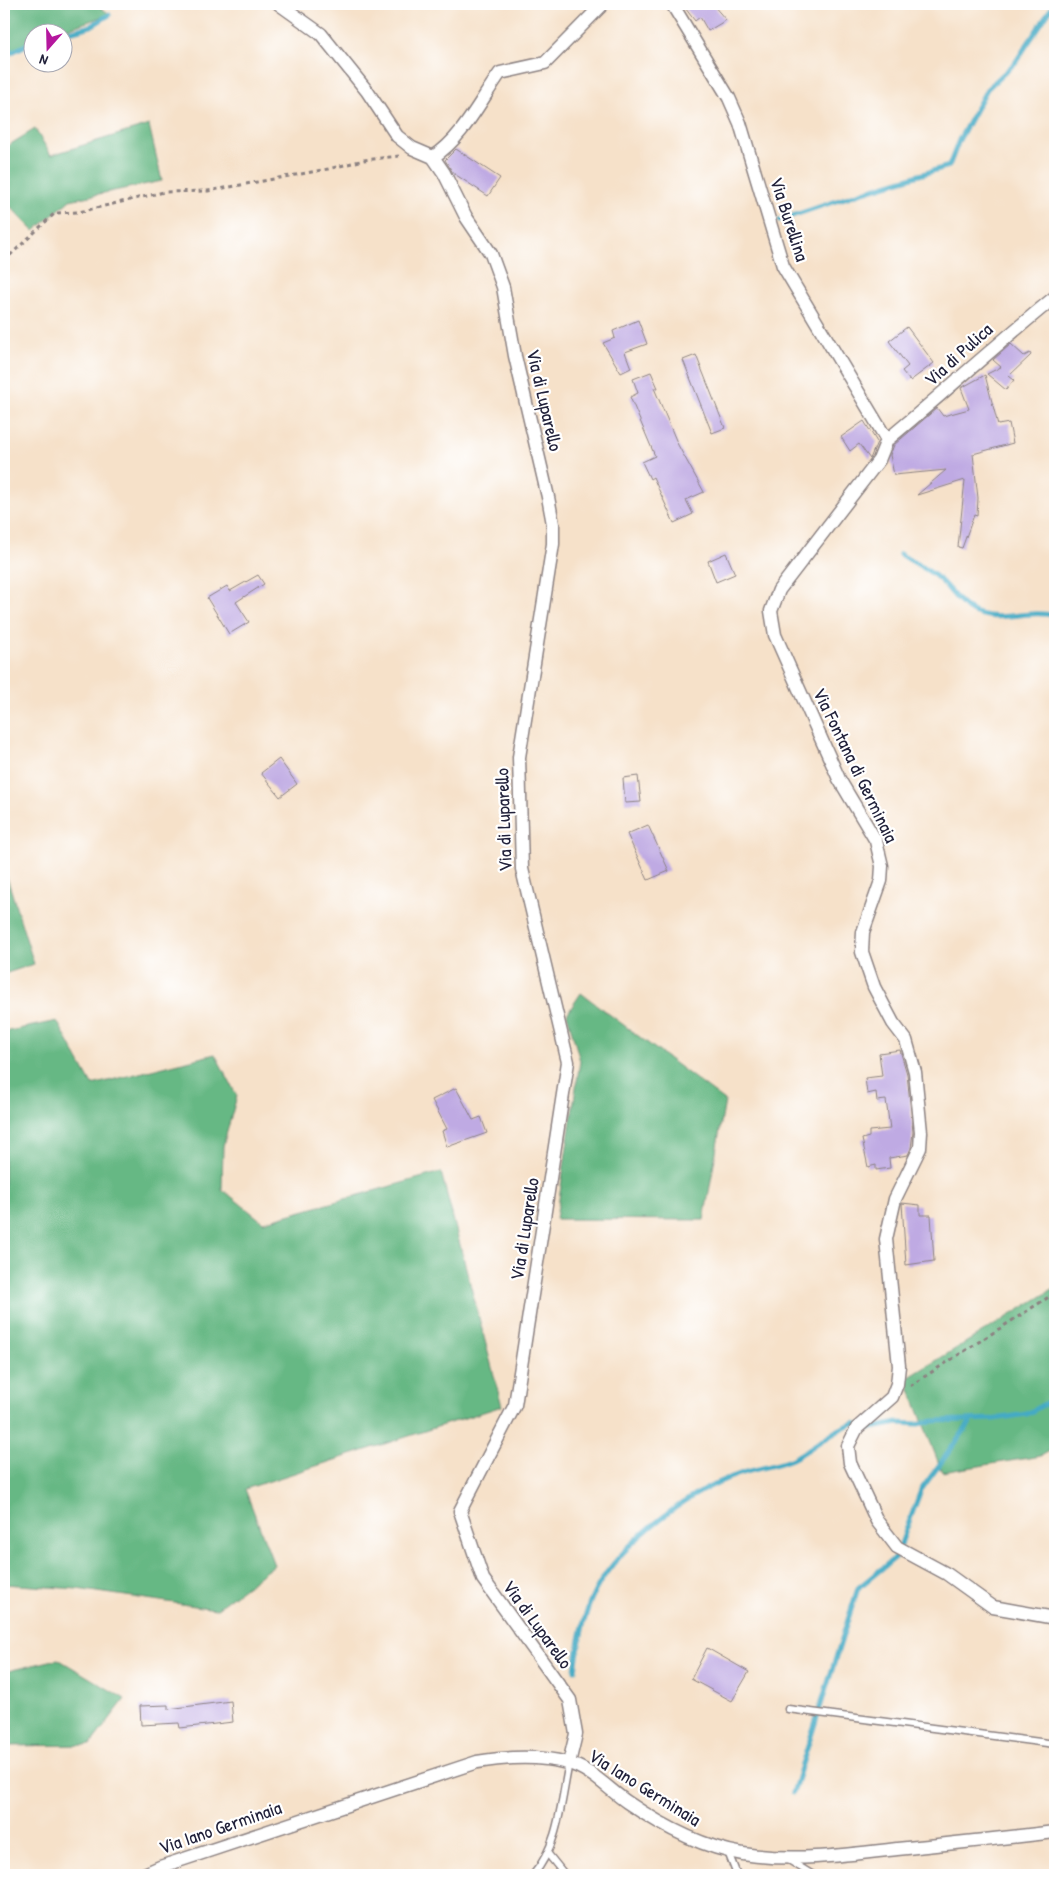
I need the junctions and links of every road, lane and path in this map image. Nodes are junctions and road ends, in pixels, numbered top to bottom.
1 (279, 4) edge
2 (603, 4) edge
3 (672, 4) edge
4 (402, 156) dead end
5 (432, 157) junction
6 (4, 261) edge
7 (1055, 297) edge
8 (887, 440) junction
9 (1055, 1293) edge
10 (892, 1397) junction
11 (1055, 1618) edge
12 (788, 1709) dead end
13 (1055, 1744) edge
14 (569, 1763) junction
15 (1055, 1832) edge
16 (728, 1850) junction
17 (548, 1854) junction
18 (786, 1859) junction
19 (142, 1875) edge
20 (533, 1875) edge
21 (565, 1875) edge
22 (737, 1875) edge
23 (813, 1875) edge

1 - 5 street
2 - 5 street
3 - 8 street, Via Burellina
4 - 6 path
5 - 14 street, Via di Luparello
7 - 8 street, Via di Pulica
8 - 10 street, Via Fontana di Germinaia
9 - 10 path
10 - 11 street
12 - 13 lane
14 - 16 street, Via Iano Germinaia
14 - 17 lane
14 - 19 street, Via Iano Germinaia
15 - 18 street, Via Iano Germinaia
16 - 18 street, Via Iano Germinaia
16 - 22 lane
17 - 20 lane
17 - 21 lane
18 - 23 lane

